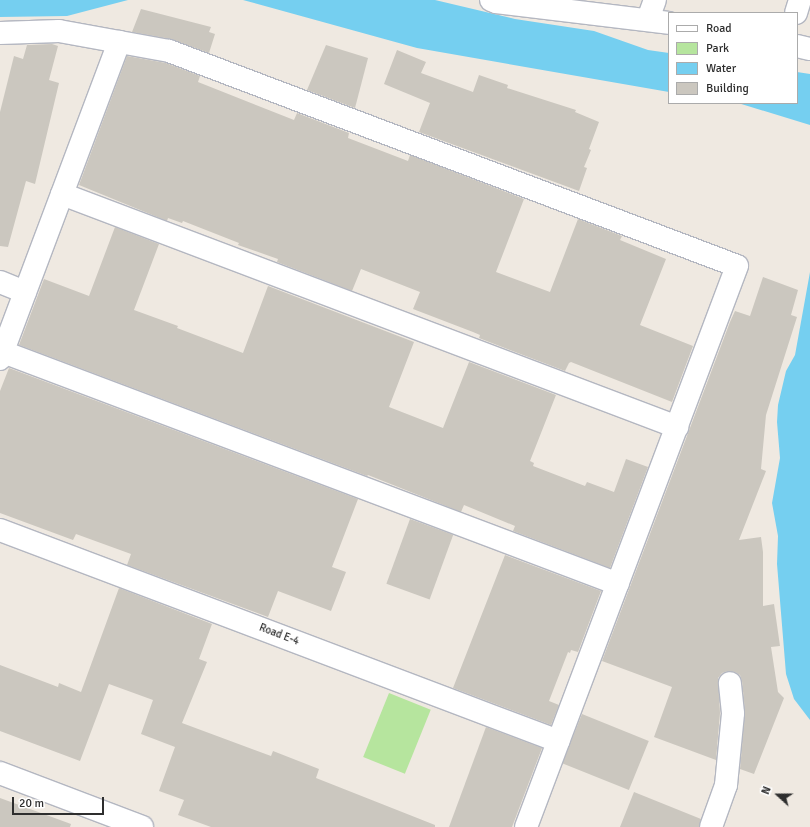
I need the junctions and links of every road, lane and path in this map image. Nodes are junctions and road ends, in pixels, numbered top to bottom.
1 (491, 0) edge
2 (800, 0) edge
3 (652, 10) edge
4 (796, 12) edge
5 (668, 22) edge
6 (0, 33) edge
7 (119, 42) junction
8 (798, 46) edge
9 (810, 49) edge
10 (62, 194) junction
11 (0, 282) edge
12 (25, 292) junction
13 (1, 355) edge
14 (677, 427) junction
15 (0, 530) edge
16 (618, 584) junction
17 (730, 682) dead end
18 (558, 741) junction
19 (0, 773) edge
20 (142, 827) edge
21 (526, 827) edge
22 (711, 827) edge

1 - 3 street
2 - 4 street
3 - 5 street
6 - 7 street
7 - 10 street
7 - 14 street
8 - 9 street
10 - 12 street
10 - 14 street
11 - 12 street
12 - 13 street
13 - 16 street
14 - 16 street
15 - 18 street, Road E-4
16 - 18 street
17 - 22 street
18 - 21 street
19 - 20 street

